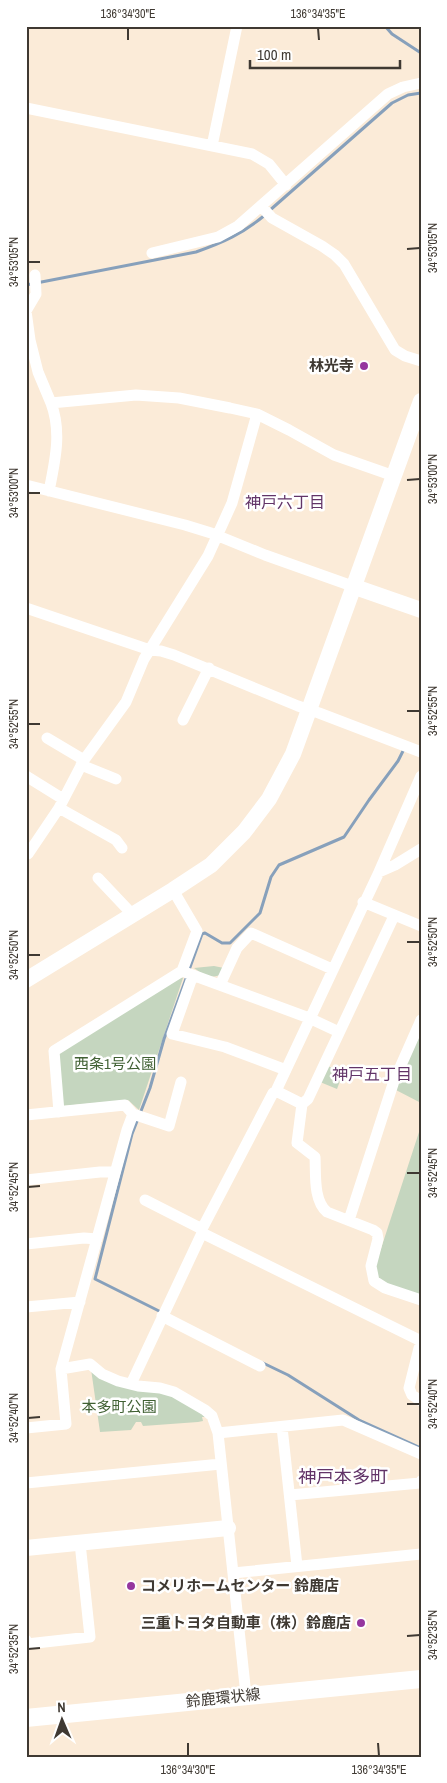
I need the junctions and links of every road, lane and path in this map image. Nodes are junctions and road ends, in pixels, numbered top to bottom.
1 (237, 26) edge
2 (421, 83) edge
3 (26, 108) edge
4 (212, 146) junction
5 (286, 185) junction
6 (262, 207) junction
7 (152, 252) dead end
8 (36, 275) dead end
9 (421, 361) edge
10 (421, 401) edge
11 (51, 402) junction
12 (257, 414) junction
13 (394, 476) junction
14 (26, 486) edge
15 (49, 491) junction
16 (217, 536) junction
17 (355, 587) junction
18 (26, 608) edge
19 (421, 610) edge
20 (150, 650) junction
21 (209, 668) junction
22 (310, 709) junction
23 (183, 720) dead end
24 (47, 738) dead end
25 (421, 752) edge
26 (82, 763) junction
27 (26, 776) edge
28 (421, 776) edge
29 (116, 779) dead end
30 (61, 803) junction
31 (122, 848) dead end
32 (421, 849) edge
33 (26, 854) edge
34 (409, 856) junction
35 (421, 862) edge
36 (379, 872) junction
37 (98, 878) dead end
38 (173, 890) junction
39 (363, 902) junction
40 (132, 914) junction
41 (394, 916) junction
42 (421, 926) edge
43 (332, 969) junction
44 (182, 971) junction
45 (193, 975) junction
46 (26, 980) edge
47 (220, 985) junction
48 (309, 1018) junction
49 (421, 1020) edge
50 (339, 1032) junction
51 (286, 1070) junction
52 (181, 1082) dead end
53 (276, 1091) junction
54 (302, 1104) junction
55 (60, 1112) junction
56 (26, 1115) edge
57 (139, 1116) junction
58 (116, 1172) junction
59 (26, 1180) edge
60 (145, 1200) dead end
61 (349, 1220) junction
62 (202, 1231) junction
63 (97, 1239) junction
64 (26, 1244) edge
65 (421, 1300) edge
66 (80, 1302) junction
67 (26, 1307) edge
68 (163, 1313) junction
69 (420, 1345) edge
70 (260, 1366) dead end
71 (61, 1369) junction
72 (131, 1384) junction
73 (421, 1401) edge
74 (282, 1427) junction
75 (26, 1428) edge
76 (218, 1432) junction
77 (421, 1454) edge
78 (221, 1464) junction
79 (421, 1481) edge
80 (26, 1483) edge
81 (290, 1495) junction
82 (228, 1528) junction
83 (80, 1543) junction
84 (26, 1548) edge
85 (421, 1554) edge
86 (297, 1566) junction
87 (233, 1573) junction
88 (26, 1640) edge
89 (421, 1679) edge
90 (246, 1695) junction
91 (26, 1718) edge

1 - 4 street
2 - 5 street
3 - 4 street
4 - 5 street
5 - 6 street
6 - 7 street
6 - 9 street
8 - 11 street
10 - 13 street
11 - 12 street
11 - 15 street
12 - 13 street
12 - 16 street
13 - 17 street
14 - 15 street
15 - 16 street
16 - 17 street
16 - 20 street
17 - 19 street
17 - 22 street
18 - 20 street
20 - 21 street
20 - 26 street
21 - 22 street
21 - 23 street
22 - 25 street
22 - 38 street
24 - 26 street
26 - 29 street
26 - 30 street
27 - 30 street
28 - 36 street
30 - 31 street
30 - 33 street
32 - 34 street
34 - 35 street
34 - 36 street
36 - 39 street
37 - 40 street
38 - 40 street
38 - 44 street
39 - 41 street
39 - 43 street
40 - 46 street
41 - 42 street
41 - 50 street
43 - 47 street
43 - 48 street
44 - 45 street
44 - 55 street
45 - 47 street
45 - 51 street
47 - 48 street
48 - 50 street
48 - 51 street
49 - 61 street
50 - 54 street
51 - 53 street
52 - 57 street
53 - 54 street
53 - 62 street
54 - 61 street
55 - 56 street
55 - 57 street
57 - 58 street
58 - 59 street
58 - 63 street
60 - 62 street
61 - 65 street
62 - 68 street
62 - 69 street
63 - 64 street
63 - 66 street
66 - 67 street
66 - 71 street
68 - 70 street
68 - 72 street
69 - 73 street
71 - 72 street
71 - 75 street
72 - 76 street
74 - 76 street
74 - 77 street
74 - 81 street
76 - 78 street
78 - 80 street
78 - 82 street
79 - 81 street
81 - 86 street
82 - 83 street
82 - 87 street
83 - 84 street
83 - 88 street
85 - 86 street
86 - 87 street
87 - 90 street
89 - 90 main road, 鈴鹿環状線
90 - 91 main road, 鈴鹿環状線

